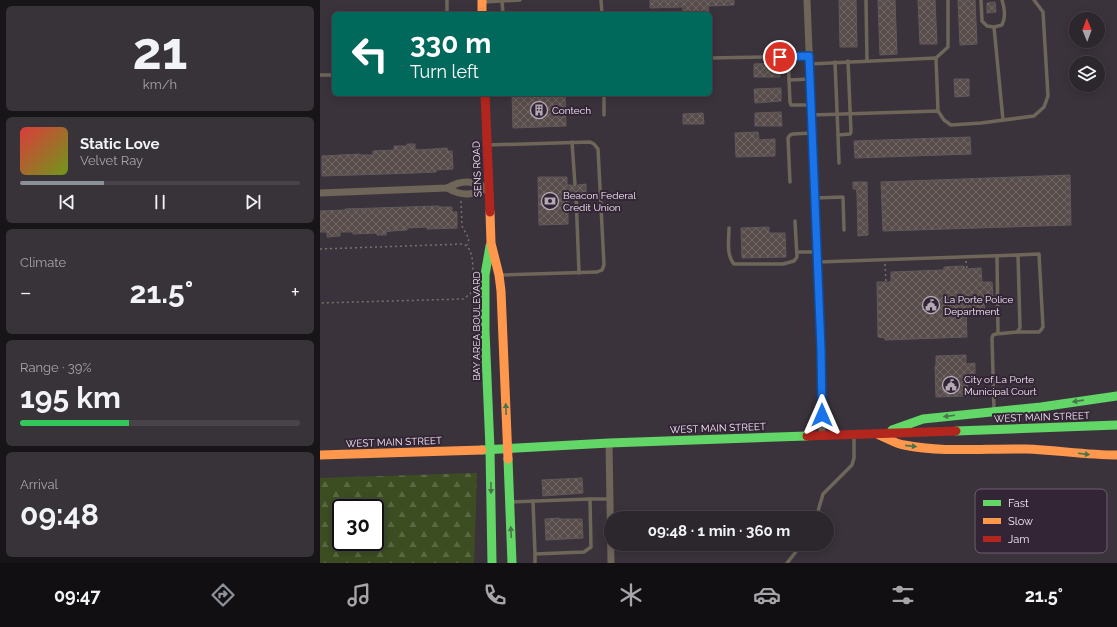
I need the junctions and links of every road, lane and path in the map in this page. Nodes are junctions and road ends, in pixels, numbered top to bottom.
1 (447, 0) edge
2 (520, 0) edge
3 (601, 0) edge
4 (807, 0) edge
5 (866, 0) edge
6 (948, 0) edge
7 (981, 0) edge
8 (1002, 0) edge
9 (1034, 0) edge
10 (482, 1) edge
11 (502, 1) edge
12 (447, 12) edge
13 (482, 12) edge
14 (503, 12) edge
15 (602, 12) edge
16 (994, 27) junction
17 (788, 57) junction
18 (712, 58) edge
19 (936, 58) junction
20 (809, 60) junction
21 (867, 61) junction
22 (835, 62) junction
23 (848, 62) junction
24 (320, 75) edge
25 (332, 75) edge
26 (810, 79) junction
27 (789, 80) junction
28 (485, 96) edge
29 (604, 96) edge
30 (811, 105) junction
31 (938, 111) junction
32 (850, 114) junction
33 (604, 115) dead end
34 (811, 115) junction
35 (837, 115) junction
36 (1003, 120) junction
37 (812, 133) junction
38 (838, 135) junction
39 (572, 142) junction
40 (486, 145) junction
41 (839, 163) dead end
42 (790, 182) dead end
43 (575, 185) dead end
44 (447, 188) junction
45 (488, 188) junction
46 (320, 193) edge
47 (576, 196) dead end
48 (815, 198) junction
49 (461, 201) dead end
50 (795, 221) dead end
51 (729, 228) dead end
52 (844, 230) dead end
53 (491, 243) junction
54 (467, 245) junction
55 (320, 249) edge
56 (798, 252) junction
57 (818, 252) junction
58 (1018, 255) junction
59 (996, 256) junction
60 (966, 257) junction
61 (885, 260) junction
62 (818, 262) junction
63 (967, 269) dead end
64 (579, 273) junction
65 (485, 275) junction
66 (499, 275) junction
67 (886, 282) dead end
68 (320, 303) edge
69 (1017, 332) junction
70 (998, 333) junction
71 (1117, 396) edge
72 (994, 411) junction
73 (1117, 425) edge
74 (878, 433) junction
75 (854, 434) junction
76 (822, 435) junction
77 (609, 443) junction
78 (507, 448) junction
79 (490, 449) junction
80 (320, 455) edge
81 (1117, 455) edge
82 (590, 499) junction
83 (610, 499) junction
84 (533, 501) junction
85 (510, 502) junction
86 (818, 511) edge
87 (796, 551) edge
88 (535, 554) junction
89 (492, 563) edge
90 (512, 563) edge
91 (535, 563) edge
92 (611, 563) edge
93 (787, 563) edge

1 - 12 lane
2 - 11 lane
3 - 15 lane
4 - 20 street
5 - 21 lane
6 - 19 lane
7 - 16 lane
8 - 16 lane
9 - 36 lane
10 - 11 lane
10 - 13 main road
11 - 14 lane
16 - 36 lane
17 - 18 lane
17 - 20 lane
17 - 27 lane
19 - 21 lane
19 - 31 lane
20 - 22 lane
20 - 26 street
21 - 23 lane
22 - 23 lane
22 - 35 lane
23 - 32 lane
24 - 25 lane
26 - 27 lane
26 - 30 street
27 - 30 lane
28 - 40 main road, SENS ROAD
29 - 33 lane
30 - 34 street
31 - 32 lane
31 - 36 lane
32 - 35 lane
32 - 38 lane
34 - 35 lane
34 - 37 street
35 - 38 lane
37 - 42 lane
37 - 48 street
38 - 41 lane
39 - 40 lane
39 - 43 lane
39 - 64 lane
40 - 45 main road, SENS ROAD
44 - 45 street
44 - 45 street
44 - 46 street
45 - 53 main road, SENS ROAD
47 - 64 lane
48 - 52 lane
48 - 57 street
49 - 54 path
50 - 56 lane
51 - 56 lane
53 - 65 main road, BAY AREA BOULEVARD
53 - 66 main road
54 - 55 path
54 - 68 path
56 - 57 lane
57 - 62 street
58 - 59 lane
58 - 69 lane
58 - 69 lane
59 - 60 lane
59 - 70 lane
60 - 61 lane
60 - 63 path
61 - 62 lane
61 - 67 path
62 - 76 street
64 - 66 lane
65 - 66 main road
65 - 79 main road, BAY AREA BOULEVARD
78 -> 66 main road
69 - 70 lane
70 - 72 lane
71 -> 72 main road
72 -> 74 main road
73 - 74 main road, WEST MAIN STREET
74 - 75 main road, WEST MAIN STREET
74 -> 81 main road
75 - 76 main road, WEST MAIN STREET
75 - 86 lane
76 - 77 main road, WEST MAIN STREET
77 - 78 main road, WEST MAIN STREET
77 - 83 street
78 - 79 main road, WEST MAIN STREET
78 - 85 main road
79 - 80 main road, WEST MAIN STREET
79 -> 89 main road, BAY AREA BOULEVARD
82 - 83 lane
82 - 84 lane
82 - 88 lane
83 - 92 street
84 - 85 lane
84 - 88 lane
90 -> 85 main road
87 - 93 lane
88 - 91 lane

